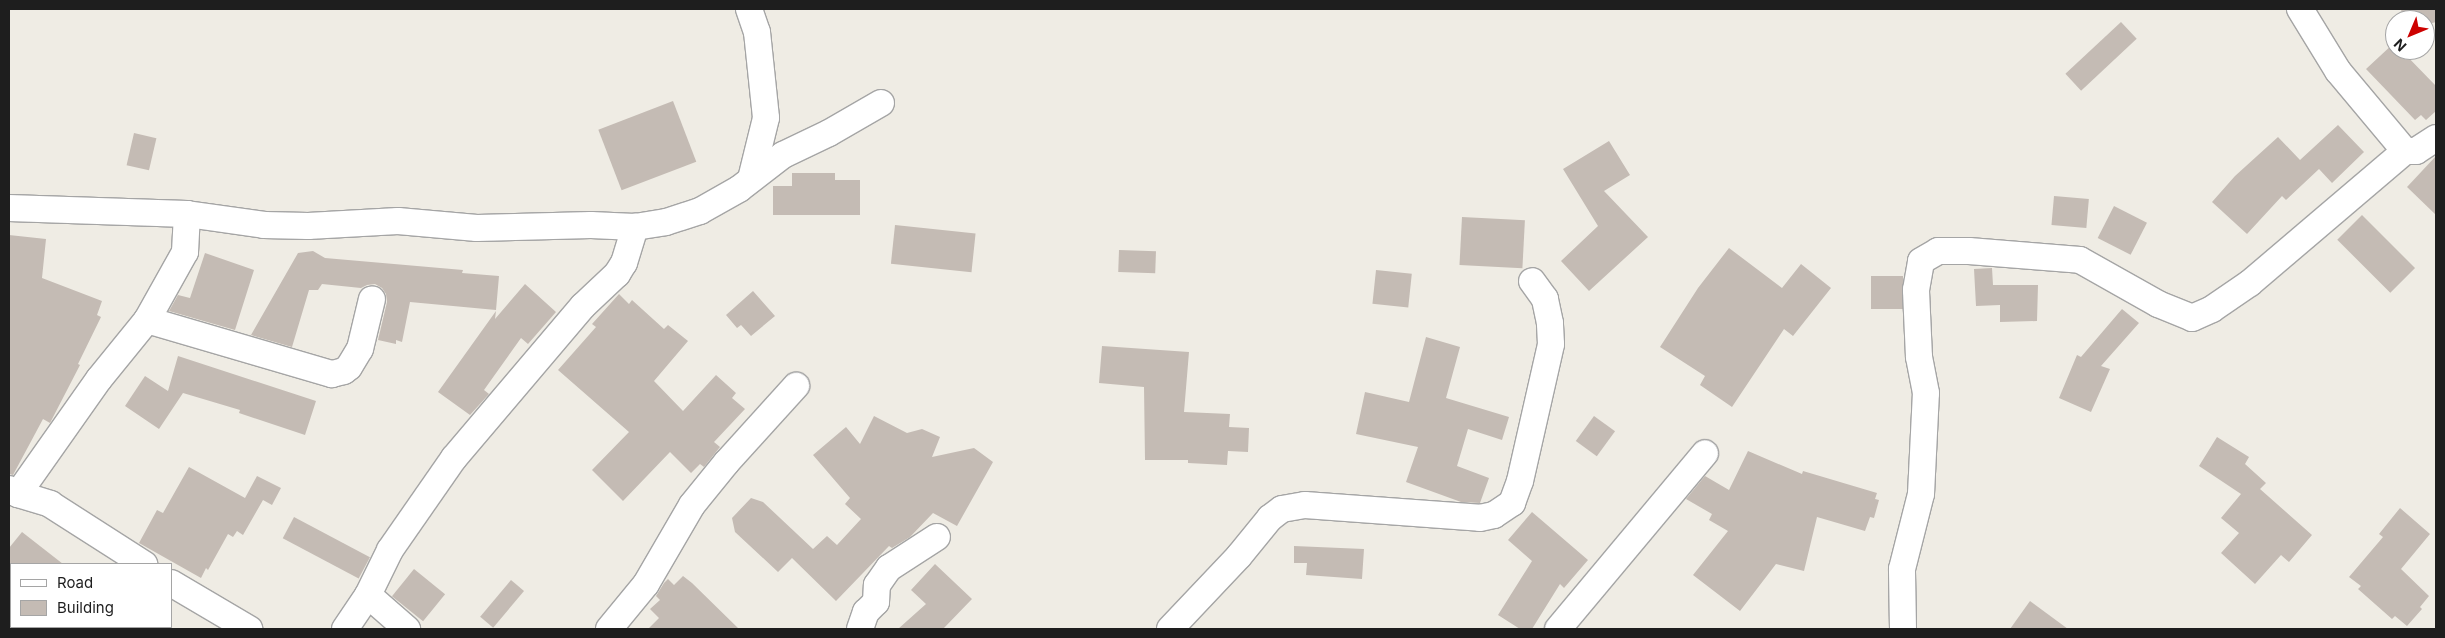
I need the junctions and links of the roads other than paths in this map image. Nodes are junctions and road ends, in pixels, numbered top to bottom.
1 (749, 9) edge
2 (2300, 9) edge
3 (881, 103) dead end
4 (2436, 138) edge
5 (2405, 151) junction
6 (751, 180) junction
7 (9, 208) edge
8 (187, 214) junction
9 (635, 227) junction
10 (1532, 281) dead end
11 (372, 299) dead end
12 (147, 320) junction
13 (796, 386) dead end
14 (1705, 452) dead end
15 (13, 491) edge
16 (937, 537) dead end
17 (142, 563) edge
18 (172, 584) edge
19 (368, 596) junction
20 (249, 629) edge
21 (345, 629) edge
22 (407, 629) edge
23 (609, 629) edge
24 (860, 629) edge
25 (1170, 629) edge
26 (1558, 629) edge
27 (1903, 629) edge

1 - 6 street
2 - 5 street
3 - 6 street
4 - 5 street
5 - 27 street
6 - 9 street
7 - 8 street
8 - 9 street
8 - 12 street
9 - 19 street
10 - 25 street
11 - 12 street
12 - 15 street
13 - 23 street
14 - 26 street
15 - 17 street
16 - 24 street
18 - 20 street
19 - 21 street
19 - 22 street

